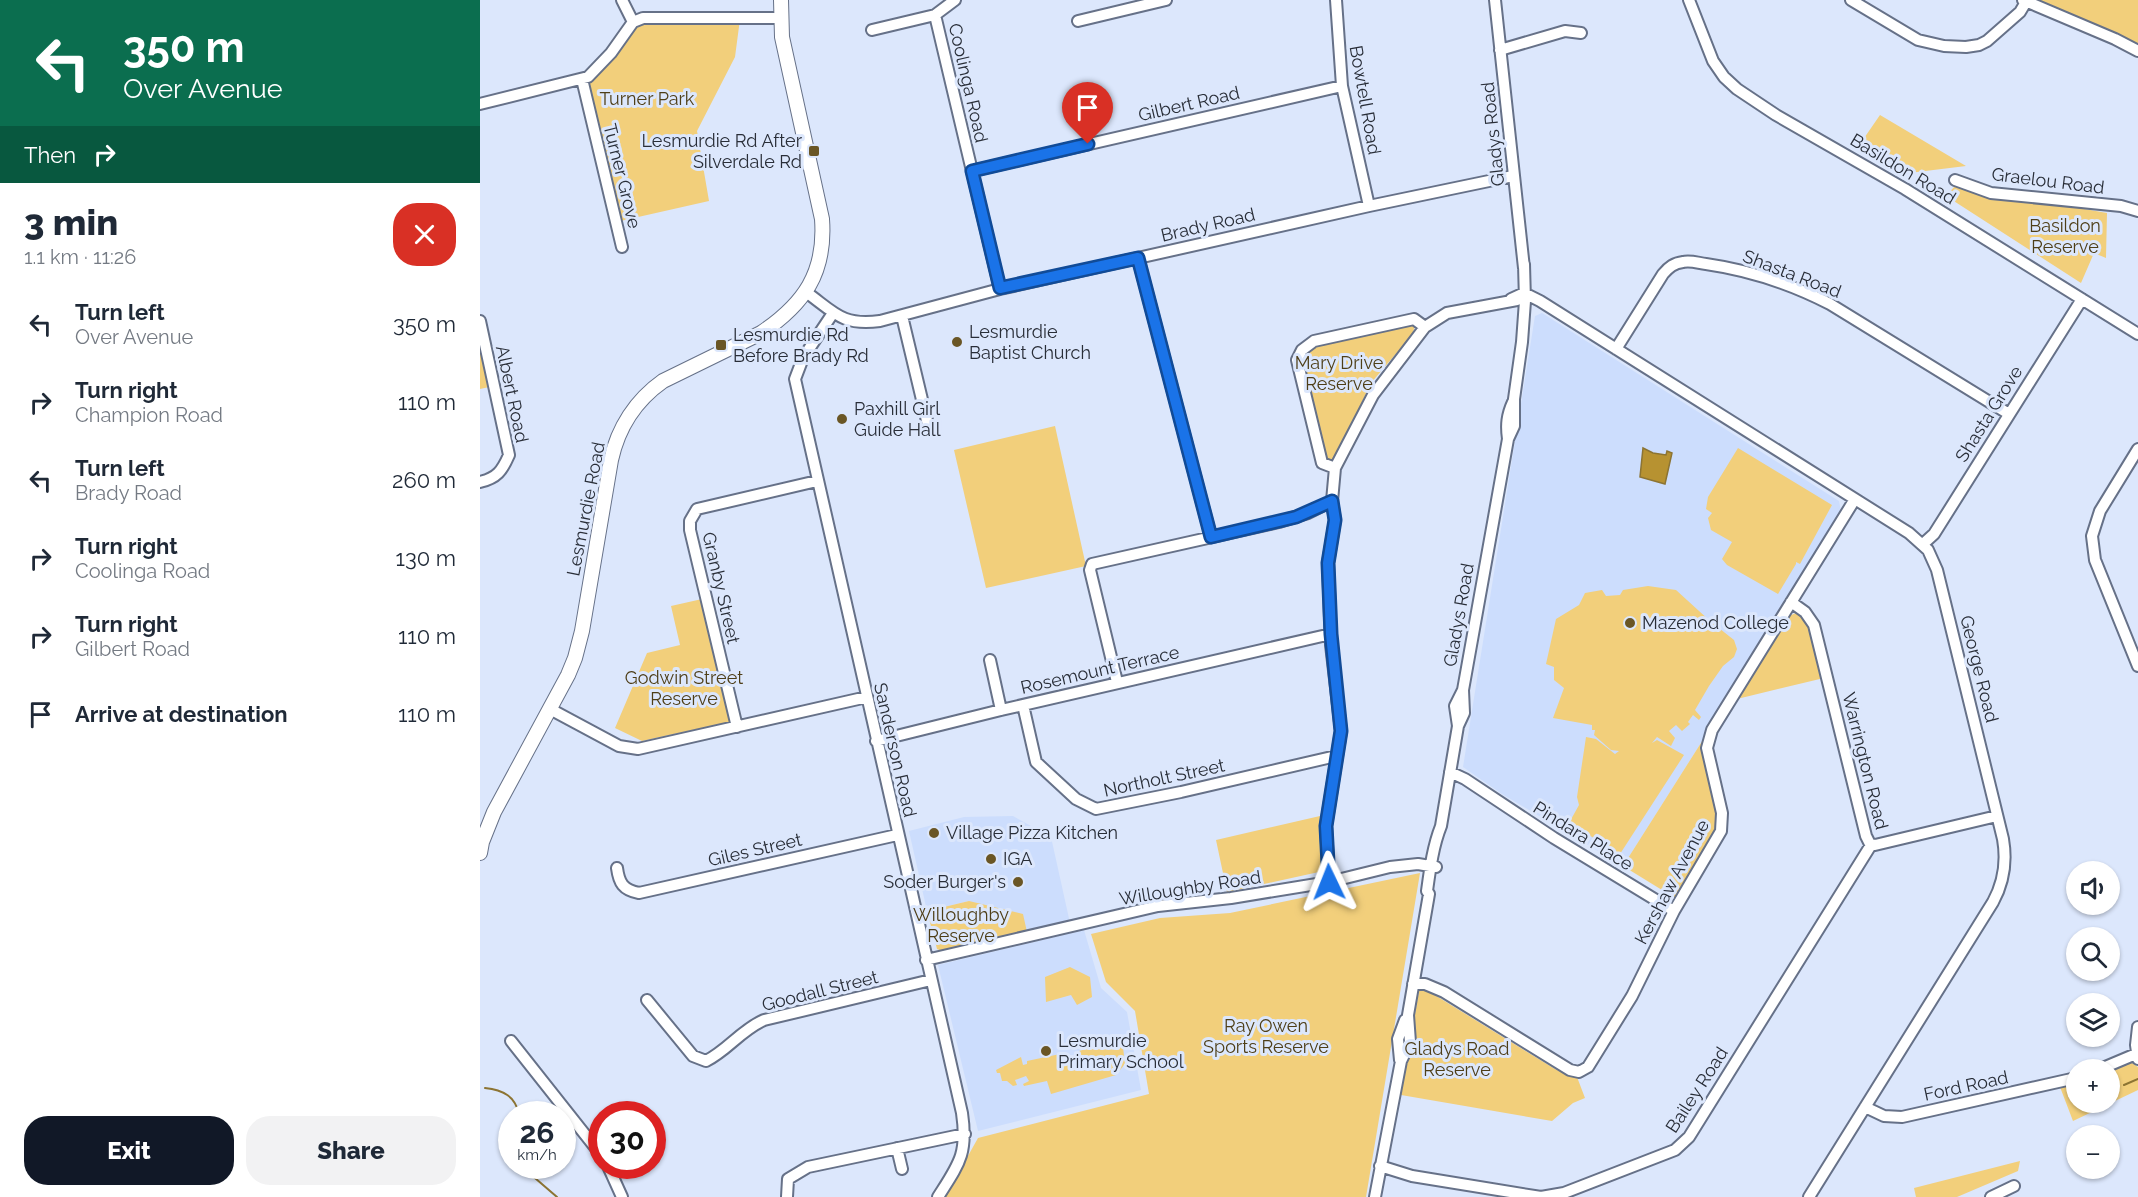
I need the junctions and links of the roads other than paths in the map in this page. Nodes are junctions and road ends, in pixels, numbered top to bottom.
1 (622, 0) edge
2 (781, 0) edge
3 (955, 0) edge
4 (1167, 0) edge
5 (1336, 0) edge
6 (1495, 0) edge
7 (1689, 0) edge
8 (1851, 0) edge
9 (2025, 1) edge
10 (935, 15) junction
11 (780, 18) junction
12 (1078, 21) dead end
13 (633, 22) junction
14 (872, 30) dead end
15 (1581, 33) dead end
16 (1500, 50) junction
17 (2138, 51) edge
18 (582, 79) junction
19 (1342, 86) junction
20 (480, 104) edge
21 (972, 171) junction
22 (1513, 173) junction
23 (1955, 180) dead end
24 (1369, 206) junction
25 (2138, 211) edge
26 (622, 247) dead end
27 (1138, 258) junction
28 (1000, 288) junction
29 (806, 292) junction
30 (1527, 298) junction
31 (2082, 299) junction
32 (833, 313) junction
33 (903, 316) junction
34 (480, 321) edge
35 (1425, 327) junction
36 (2138, 334) edge
37 (1616, 349) junction
38 (2009, 414) junction
39 (929, 429) dead end
40 (2138, 449) edge
41 (1335, 468) junction
42 (817, 481) junction
43 (480, 482) edge
44 (1855, 499) junction
45 (1332, 501) junction
46 (1211, 537) junction
47 (1923, 544) junction
48 (1791, 602) junction
49 (1331, 634) junction
50 (990, 660) dead end
51 (2138, 666) edge
52 (1117, 682) junction
53 (867, 697) junction
54 (1023, 705) junction
55 (550, 709) junction
56 (1001, 710) junction
57 (737, 727) junction
58 (876, 741) junction
59 (1336, 756) junction
60 (1450, 772) junction
61 (1448, 784) junction
62 (1476, 788) junction
63 (1997, 816) junction
64 (897, 835) junction
65 (481, 845) edge
66 (1871, 845) junction
67 (1436, 855) junction
68 (1390, 867) junction
69 (1434, 867) junction
70 (617, 868) dead end
71 (1329, 882) junction
72 (1674, 911) junction
73 (926, 960) junction
74 (1416, 973) junction
75 (931, 980) junction
76 (1413, 984) junction
77 (1444, 992) junction
78 (647, 1000) dead end
79 (2138, 1027) edge
80 (511, 1041) dead end
81 (2137, 1056) edge
82 (2120, 1062) edge
83 (2066, 1080) edge
84 (1865, 1107) junction
85 (965, 1134) junction
86 (588, 1138) edge
87 (897, 1148) junction
88 (902, 1169) dead end
89 (1382, 1171) junction
90 (614, 1179) edge
91 (2014, 1186) dead end
92 (1512, 1195) edge
93 (622, 1197) edge
94 (787, 1197) edge
95 (938, 1197) edge
96 (1375, 1197) edge
97 (1380, 1197) edge
98 (1809, 1197) edge
99 (1991, 1197) edge

1 - 13 street
2 - 11 main road, Lesmurdie Road
3 - 10 street, Coolinga Road
4 - 12 street
5 - 19 street, Bowtell Road
6 - 16 street, Gladys Road
7 - 31 street, Basildon Road
8 - 9 street
9 - 17 street
10 - 14 street
10 - 21 street, Coolinga Road
11 - 13 street
11 - 29 main road, Lesmurdie Road
13 - 18 street
15 - 16 street
16 - 22 street, Gladys Road
18 - 20 street
18 - 26 street, Turner Grove
19 - 21 street, Gilbert Road
19 - 24 street, Bowtell Road
21 - 28 street, Coolinga Road
22 - 24 street, Brady Road
22 - 30 street, Gladys Road
23 - 25 street, Graelou Road
24 - 27 street, Brady Road
27 - 28 street, Brady Road
27 - 46 street
28 - 33 street, Brady Road
29 - 32 street, Brady Road
29 - 55 main road, Lesmurdie Road
30 - 35 street
30 - 37 street, George Road
30 - 60 street, Gladys Road
31 - 36 street, Basildon Road
31 - 38 street, Shasta Grove
32 - 33 street, Brady Road
32 - 42 street, Sanderson Road
33 - 39 street
34 - 43 street, Albert Road
35 - 41 street
35 - 41 street
37 - 38 street, Shasta Road
37 - 44 street, George Road
38 - 47 street, Shasta Grove
40 - 51 street
41 - 45 street
42 - 53 street, Sanderson Road
42 - 57 street, Granby Street
44 - 47 street, George Road
44 - 48 street, Kershaw Avenue
45 - 46 street
45 - 49 street
46 - 52 street
47 - 63 street, George Road
48 - 66 street, Warrington Road
48 - 72 street, Kershaw Avenue
49 - 52 street, Rosemount Terrace
49 - 59 street
50 - 56 street
52 - 54 street, Rosemount Terrace
53 - 57 street
53 - 58 street, Sanderson Road
54 - 56 street, Rosemount Terrace
54 - 59 street, Northolt Street
55 - 57 street
55 - 65 main road, Lesmurdie Road
56 - 58 street, Rosemount Terrace
58 - 64 street, Sanderson Road
59 - 71 street
60 - 61 street, Gladys Road
60 - 62 street, Pindara Place
61 - 62 street, Pindara Place
61 - 67 street, Gladys Road
62 - 72 street, Pindara Place
63 - 66 street, Warrington Road
63 - 84 street, George Road
64 - 70 street, Giles Street
64 - 73 street, Sanderson Road
66 - 92 street, Bailey Road
67 - 68 street, Willoughby Road
67 - 69 street, Gladys Road
68 - 69 street, Willoughby Road
68 - 71 street, Willoughby Road
69 - 74 street, Gladys Road
71 - 73 street, Willoughby Road
72 - 77 street, Kershaw Avenue
73 - 75 street, Sanderson Road
74 - 76 street, Gladys Road
74 - 77 street, Kershaw Avenue
75 - 78 street, Goodall Street
75 - 85 street, Sanderson Road
76 - 77 street, Kershaw Avenue
76 - 89 street, Gladys Road
79 - 81 street
80 - 86 street
81 - 82 street
83 - 84 street, Ford Road
84 - 98 street, George Road
85 - 87 street
85 - 95 street, Sanderson Road
87 - 88 street
87 - 94 street
89 - 92 street, Bailey Road
89 - 96 street, Gladys Road
89 - 97 street, Gladys Road
90 - 93 street
91 - 99 street

